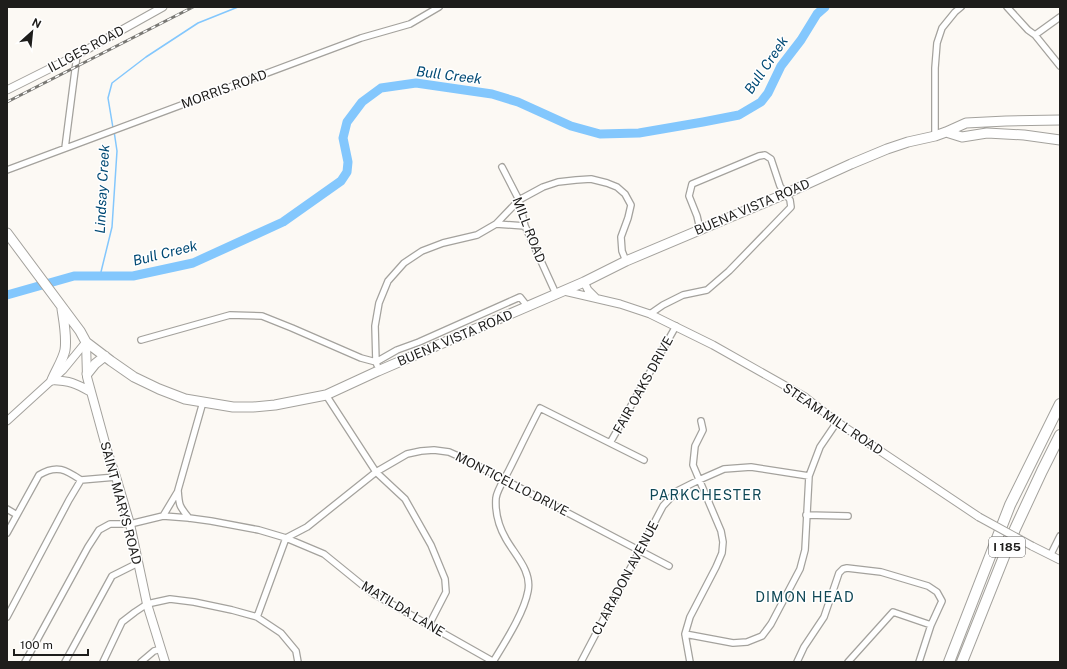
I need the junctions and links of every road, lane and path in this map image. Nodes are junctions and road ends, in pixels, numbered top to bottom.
1 (163, 7) edge
2 (440, 7) edge
3 (961, 7) edge
4 (1007, 7) edge
5 (1060, 17) edge
6 (1035, 35) junction
7 (77, 55) junction
8 (1060, 66) edge
9 (7, 90) edge
10 (1060, 120) edge
11 (946, 132) junction
12 (935, 136) junction
13 (1060, 140) edge
14 (65, 148) junction
15 (502, 166) dead end
16 (7, 170) edge
17 (785, 194) junction
18 (519, 200) junction
19 (496, 224) junction
20 (525, 226) junction
21 (700, 229) junction
22 (7, 233) edge
23 (626, 261) junction
24 (584, 282) junction
25 (560, 292) junction
26 (596, 298) junction
27 (528, 307) junction
28 (62, 308) junction
29 (650, 314) junction
30 (676, 326) junction
31 (140, 340) dead end
32 (86, 342) junction
33 (105, 356) junction
34 (376, 362) junction
35 (378, 371) junction
36 (87, 374) junction
37 (52, 380) junction
38 (91, 392) junction
39 (326, 395) junction
40 (203, 402) junction
41 (1060, 404) edge
42 (7, 421) edge
43 (701, 421) dead end
44 (837, 422) junction
45 (1060, 435) edge
46 (610, 443) junction
47 (644, 460) dead end
48 (376, 472) junction
49 (809, 476) junction
50 (116, 477) junction
51 (81, 480) junction
52 (504, 480) junction
53 (699, 480) junction
54 (178, 490) junction
55 (7, 509) edge
56 (17, 515) junction
57 (806, 515) junction
58 (163, 516) junction
59 (848, 516) dead end
60 (189, 518) junction
61 (130, 524) junction
62 (7, 533) edge
63 (1060, 536) edge
64 (286, 538) junction
65 (639, 551) junction
66 (1051, 554) junction
67 (1060, 560) edge
68 (138, 563) junction
69 (669, 566) dead end
70 (147, 604) junction
71 (7, 617) edge
72 (257, 617) junction
73 (429, 625) junction
74 (931, 625) junction
75 (685, 634) junction
76 (161, 649) junction
77 (25, 662) edge
78 (65, 662) edge
79 (104, 662) edge
80 (141, 662) edge
81 (165, 662) edge
82 (298, 662) edge
83 (494, 662) edge
84 (581, 662) edge
85 (690, 662) edge
86 (797, 662) edge
87 (848, 662) edge
88 (919, 662) edge
89 (949, 662) edge
90 (962, 662) edge

1 - 7 street, ILLGES ROAD
2 - 14 street, MORRIS ROAD
3 - 12 street
4 - 6 street
5 - 6 street
6 - 8 street
7 - 9 street, ILLGES ROAD
7 - 14 street
10 - 11 main road, BUENA VISTA ROAD
11 - 12 main road, BUENA VISTA ROAD
11 - 13 main road
12 - 17 main road, BUENA VISTA ROAD
14 - 16 street, MORRIS ROAD
15 - 18 street, MILL ROAD
17 - 21 main road, BUENA VISTA ROAD
17 - 21 street
17 - 29 street
18 - 19 street
18 - 20 street, MILL ROAD
18 - 23 street
19 - 20 street
19 - 34 street
20 - 25 street, MILL ROAD
21 - 23 main road, BUENA VISTA ROAD
22 - 28 main road, BUENA VISTA ROAD
23 - 24 main road, BUENA VISTA ROAD
24 - 25 main road, BUENA VISTA ROAD
24 - 26 street
25 - 26 street, STEAM MILL ROAD
25 - 27 main road, BUENA VISTA ROAD
26 - 29 street, STEAM MILL ROAD
27 - 34 street
27 - 35 main road, BUENA VISTA ROAD
28 - 32 main road, BUENA VISTA ROAD
28 - 37 main road
29 - 30 street, STEAM MILL ROAD
30 - 44 street, STEAM MILL ROAD
30 - 46 street, FAIR OAKS DRIVE
31 - 34 street
32 - 33 main road, BUENA VISTA ROAD
32 - 36 main road, SAINT MARYS ROAD
32 - 37 street
33 - 36 main road
33 - 40 main road, BUENA VISTA ROAD
34 - 35 street
35 - 39 main road, BUENA VISTA ROAD
36 - 38 main road, SAINT MARYS ROAD
37 - 38 main road
37 - 42 street
38 - 50 main road, SAINT MARYS ROAD
39 - 40 main road, BUENA VISTA ROAD
39 - 48 street
40 - 54 street
41 - 89 highway, I 185
43 - 53 street
44 - 49 street
44 - 66 street, STEAM MILL ROAD, bridge
45 - 90 highway, I 185
46 - 47 street
46 - 52 street
48 - 52 street, MONTICELLO DRIVE
48 - 64 street, MONTICELLO DRIVE
48 - 73 street
49 - 53 street, CLARADON AVENUE
49 - 57 street
50 - 51 street
50 - 61 main road, SAINT MARYS ROAD
51 - 56 street
51 - 71 street
52 - 65 street, MONTICELLO DRIVE
52 - 83 street
53 - 65 street, CLARADON AVENUE
53 - 75 street
54 - 58 street
54 - 60 street
55 - 56 street
56 - 62 street
57 - 59 street
57 - 75 street
58 - 60 street, MATILDA LANE
58 - 61 street, MATILDA LANE
60 - 64 street, MATILDA LANE
61 - 68 main road, SAINT MARYS ROAD
61 - 77 street, MATILDA LANE
63 - 66 street
64 - 72 street
64 - 73 street, MATILDA LANE
65 - 69 street, MONTICELLO DRIVE
65 - 84 street, CLARADON AVENUE
66 - 67 street, STEAM MILL ROAD
68 - 70 main road, SAINT MARYS ROAD
68 - 78 street
70 - 72 street
70 - 76 main road, SAINT MARYS ROAD
70 - 79 street
72 - 82 street
73 - 83 street, MATILDA LANE
74 - 86 street
74 - 87 street
74 - 88 street
75 - 85 street
76 - 80 street
76 - 81 main road, SAINT MARYS ROAD

